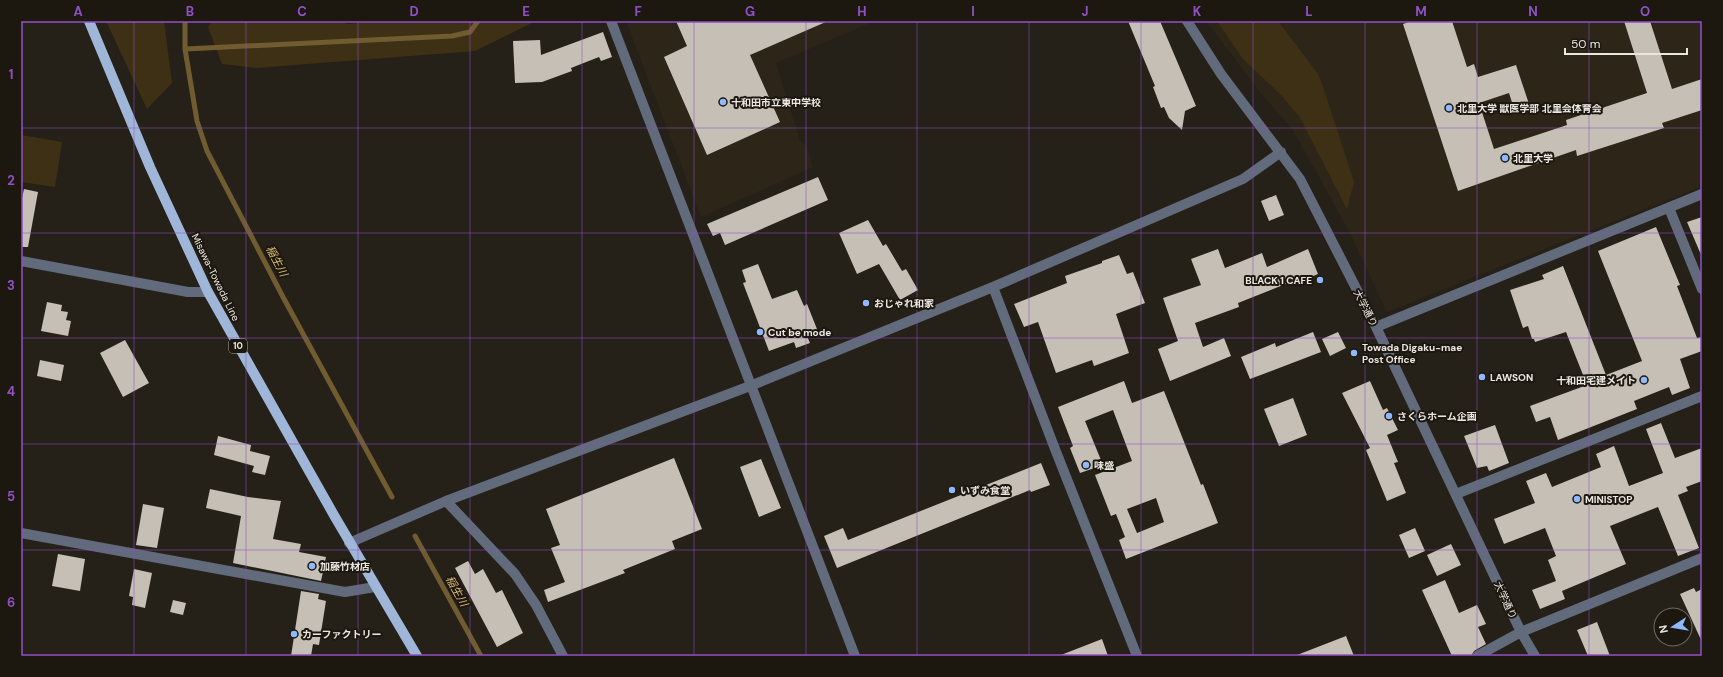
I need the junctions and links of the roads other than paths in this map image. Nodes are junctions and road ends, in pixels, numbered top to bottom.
1 (89, 21) edge
2 (610, 21) edge
3 (1187, 21) edge
4 (1280, 152) junction
5 (1702, 194) edge
6 (1669, 208) junction
7 (21, 261) edge
8 (993, 287) junction
9 (1702, 289) edge
10 (208, 292) junction
11 (1376, 327) junction
12 (750, 386) junction
13 (1702, 396) edge
14 (1456, 494) junction
15 (446, 501) junction
16 (21, 532) edge
17 (350, 543) junction
18 (1702, 558) edge
19 (375, 587) junction
20 (1521, 632) junction
21 (417, 656) edge
22 (563, 656) edge
23 (855, 656) edge
24 (1137, 656) edge
25 (1478, 656) edge
26 (1535, 656) edge

1 - 10 main road, Misawa-Towada Line / 10
2 - 12 street
3 - 4 street, 大学通り
4 - 8 street
4 - 11 street, 大学通り
5 - 6 street
6 - 9 street
6 - 11 street
7 - 10 street
8 - 12 street
8 - 24 street
10 - 17 main road, Misawa-Towada Line / 10
11 - 14 street, 大学通り
12 - 15 street
12 - 23 street
13 - 14 street
14 - 20 street, 大学通り
15 - 17 street
15 - 22 street
16 - 19 street
17 - 19 main road, Misawa-Towada Line / 10
18 - 20 street
19 - 21 main road, Misawa-Towada Line / 10
20 - 25 street
20 - 26 street, 大学通り

